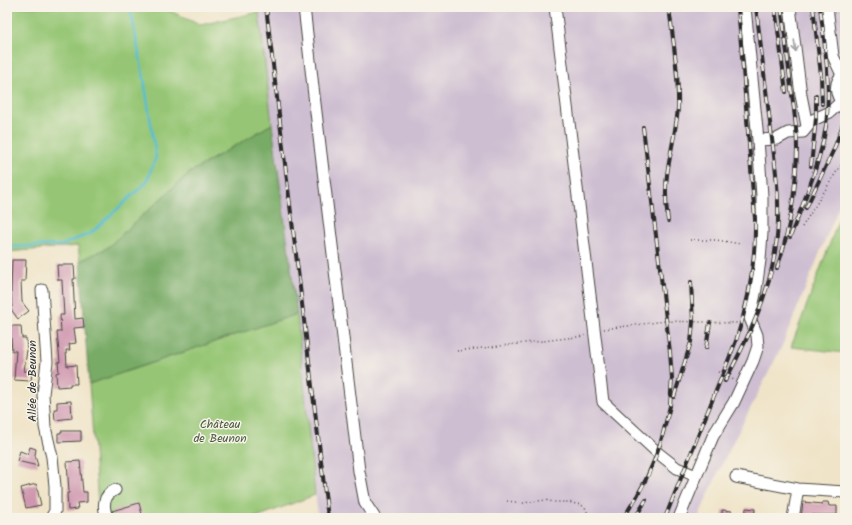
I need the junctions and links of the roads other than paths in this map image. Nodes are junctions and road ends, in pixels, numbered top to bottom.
1 (304, 7) edge
2 (555, 7) edge
3 (745, 7) edge
4 (790, 7) edge
5 (827, 7) edge
6 (844, 74) edge
7 (843, 103) edge
8 (807, 126) junction
9 (758, 140) junction
10 (42, 290) dead end
11 (696, 476) junction
12 (736, 477) dead end
13 (798, 489) junction
14 (115, 490) dead end
15 (845, 492) edge
16 (51, 518) edge
17 (108, 518) edge
18 (375, 518) edge
19 (679, 518) edge
20 (793, 518) edge

1 - 18 street
2 - 11 street
3 - 9 street
4 -> 8 street
5 - 6 street
6 - 7 street
7 - 8 street
8 - 9 street
9 - 11 street
10 - 16 street, Allée de Beunon
11 - 19 street
12 - 13 street
13 - 15 street
13 - 20 street
14 - 17 street

